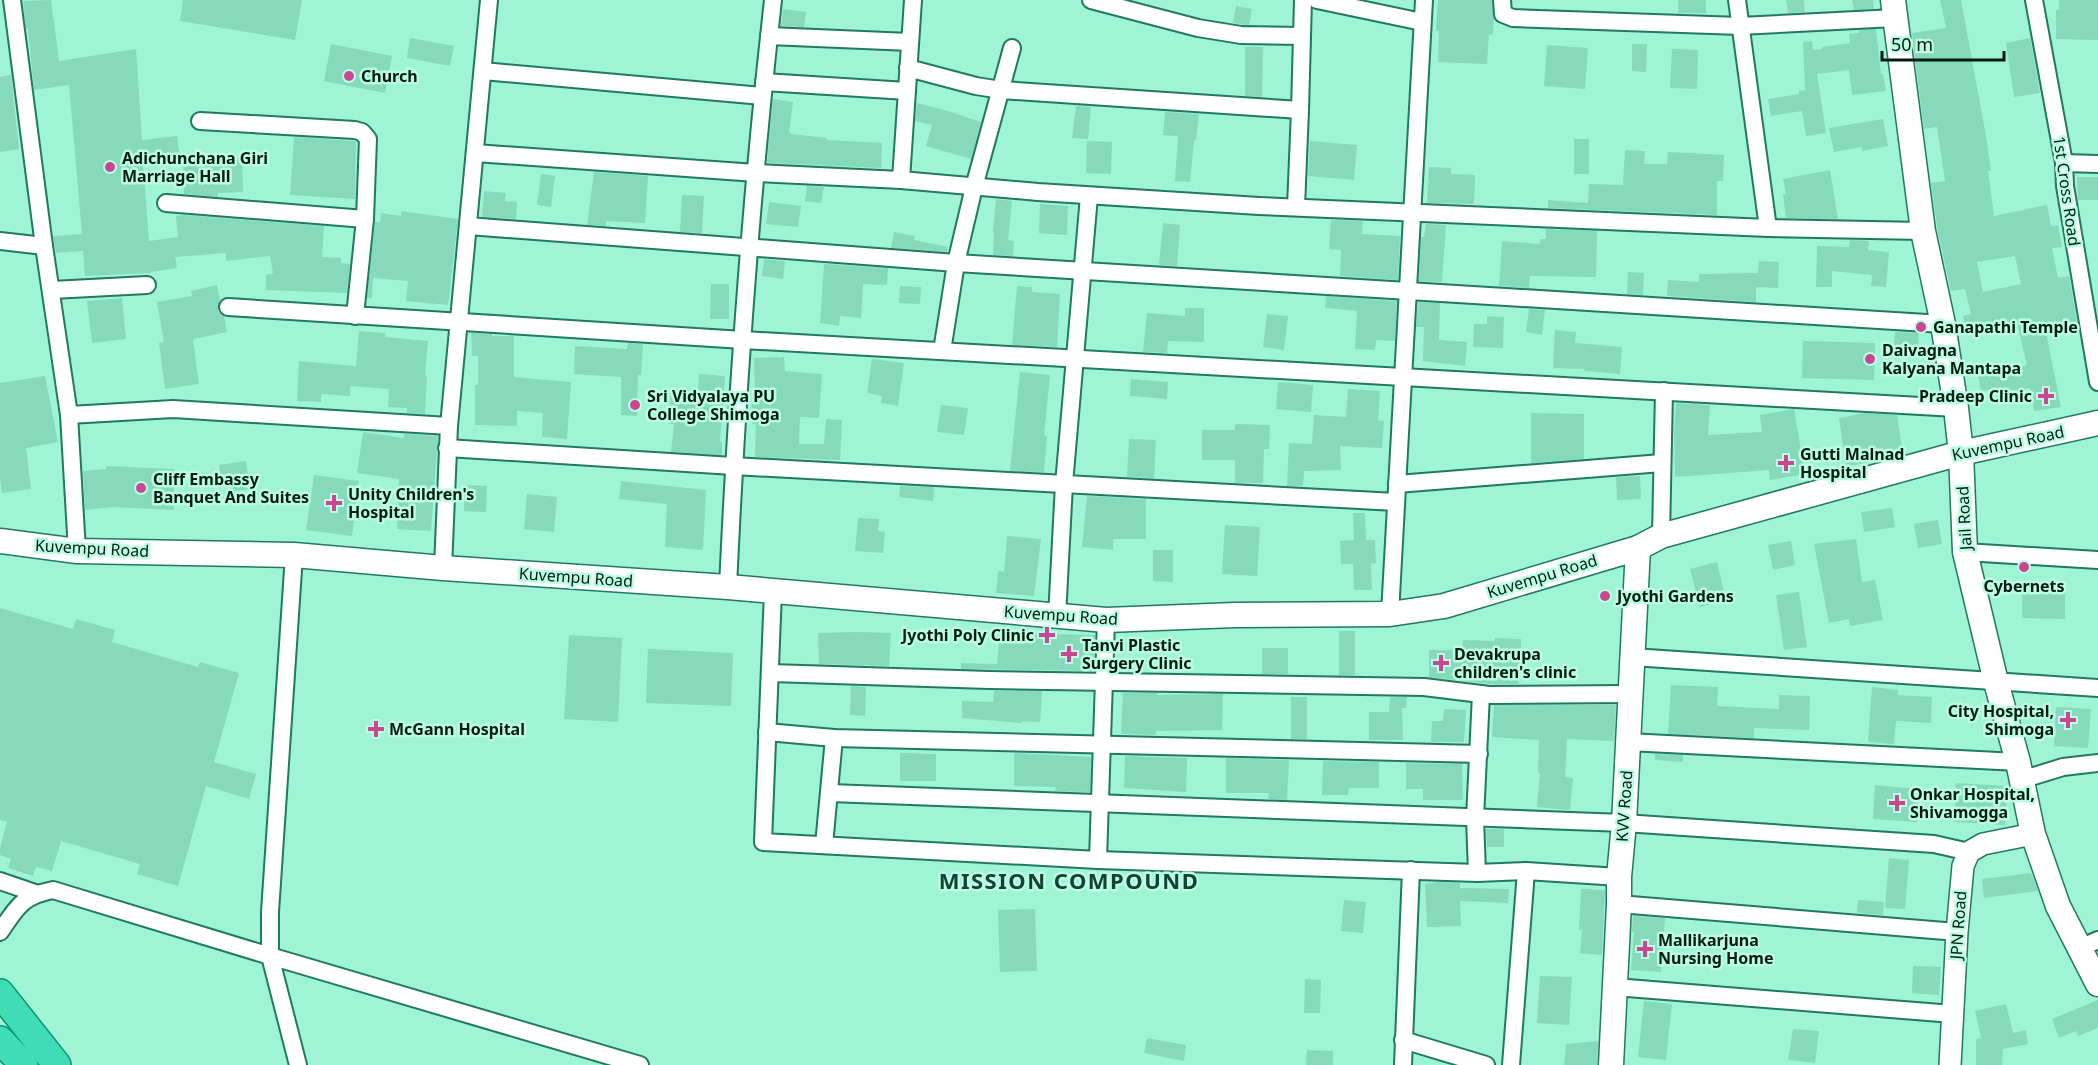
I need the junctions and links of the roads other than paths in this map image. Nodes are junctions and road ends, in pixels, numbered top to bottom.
1 (12, 0) edge
2 (489, 0) edge
3 (773, 0) edge
4 (913, 0) edge
5 (1091, 0) edge
6 (1303, 0) edge
7 (1317, 0) edge
8 (1424, 0) edge
9 (1502, 0) edge
10 (1737, 0) edge
11 (2034, 0) edge
12 (1894, 9) edge
13 (1422, 22) junction
14 (1740, 26) junction
15 (769, 36) junction
16 (1302, 36) junction
17 (910, 42) junction
18 (1012, 48) dead end
19 (908, 68) junction
20 (483, 71) junction
21 (763, 89) junction
22 (907, 90) junction
23 (1001, 90) junction
24 (1300, 110) junction
25 (200, 121) dead end
26 (475, 153) junction
27 (2064, 163) junction
28 (2098, 164) edge
29 (756, 173) junction
30 (901, 180) junction
31 (974, 187) junction
32 (1089, 196) junction
33 (166, 203) dead end
34 (1296, 207) junction
35 (1412, 214) junction
36 (365, 219) junction
37 (468, 226) junction
38 (1768, 228) junction
39 (1923, 231) junction
40 (0, 241) edge
41 (44, 246) junction
42 (750, 248) junction
43 (956, 263) junction
44 (1083, 271) junction
45 (147, 285) dead end
46 (52, 290) junction
47 (1408, 290) junction
48 (228, 307) dead end
49 (356, 316) junction
50 (459, 323) junction
51 (1943, 324) junction
52 (743, 340) junction
53 (942, 351) junction
54 (1075, 358) junction
55 (1403, 376) junction
56 (2098, 382) edge
57 (1664, 391) junction
58 (1956, 408) junction
59 (69, 415) junction
60 (2098, 423) edge
61 (449, 426) junction
62 (447, 448) junction
63 (1961, 453) junction
64 (1662, 463) junction
65 (734, 466) junction
66 (1064, 484) junction
67 (1397, 484) junction
68 (1396, 502) junction
69 (1661, 536) junction
70 (0, 541) edge
71 (1638, 548) junction
72 (76, 551) junction
73 (1965, 552) junction
74 (294, 555) junction
75 (2098, 560) edge
76 (443, 568) junction
77 (728, 587) junction
78 (773, 591) junction
79 (1390, 614) junction
80 (1058, 617) junction
81 (1106, 620) junction
82 (1632, 657) junction
83 (771, 673) junction
84 (1105, 682) junction
85 (1996, 682) junction
86 (2098, 688) edge
87 (1481, 694) junction
88 (1630, 694) junction
89 (767, 732) junction
90 (834, 738) junction
91 (1628, 741) junction
92 (1101, 745) junction
93 (1479, 754) junction
94 (2098, 763) edge
95 (2020, 771) junction
96 (830, 793) junction
97 (1100, 805) junction
98 (1475, 818) junction
99 (1623, 823) junction
100 (2033, 834) junction
101 (824, 844) junction
102 (1970, 852) junction
103 (1098, 860) junction
104 (1411, 870) junction
105 (1526, 872) junction
106 (1477, 873) junction
107 (1618, 877) junction
108 (0, 881) edge
109 (35, 893) junction
110 (1619, 904) junction
111 (0, 932) edge
112 (1957, 932) junction
113 (2089, 944) edge
114 (270, 956) junction
115 (2098, 984) edge
116 (1615, 987) junction
117 (0, 993) edge
118 (1953, 1014) junction
119 (0, 1040) edge
120 (1403, 1040) junction
121 (24, 1065) edge
122 (57, 1065) edge
123 (298, 1065) edge
124 (640, 1065) edge
125 (1402, 1065) edge
126 (1486, 1065) edge
127 (1511, 1065) edge
128 (1611, 1065) edge
129 (1950, 1065) edge

1 - 41 street
2 - 20 street
3 - 15 street
4 - 17 street
5 - 16 street
6 - 16 street
7 - 13 street
8 - 13 street
9 - 14 street
10 - 14 street
11 - 27 street, 1st Cross Road
12 - 14 street
12 - 39 main road, Jail Road
13 - 35 street
14 - 38 street
15 - 17 street
15 - 21 street
16 - 24 street
17 - 19 street
18 - 23 street
19 - 22 street
19 - 23 street
20 - 21 street
20 - 26 street
21 - 22 street
21 - 29 street
22 - 30 street
23 - 24 street
23 - 31 street
24 - 34 street
25 - 36 street
26 - 29 street
26 - 37 street
27 - 28 street
27 - 56 street, 1st Cross Road
29 - 30 street
29 - 42 street
30 - 31 street
31 - 32 street
31 - 43 street
32 - 34 street
32 - 44 street
33 - 36 street
34 - 35 street
35 - 38 street
35 - 47 street
36 - 49 street
37 - 42 street
37 - 50 street
38 - 39 street
39 - 51 main road, Jail Road
40 - 41 street
41 - 46 street
42 - 43 street
42 - 52 street
43 - 44 street
43 - 53 street
44 - 47 street
44 - 54 street
45 - 46 street
46 - 59 street
47 - 51 street
47 - 55 street
48 - 49 street
49 - 50 street
50 - 52 street
50 - 61 street
51 - 58 main road, Jail Road
52 - 53 street
52 - 65 street
53 - 54 street
54 - 55 street
54 - 66 street
55 - 57 street
55 - 67 street
57 - 58 street
57 - 64 street
58 - 63 main road, Jail Road
59 - 61 street
59 - 72 street
60 - 63 main road, Kuvempu Road
61 - 62 street
62 - 65 street
62 - 76 street
63 - 69 main road, Kuvempu Road
63 - 73 main road, Jail Road
64 - 67 street
64 - 69 street
65 - 66 street
65 - 77 street
66 - 68 street
66 - 80 street
67 - 68 street
68 - 79 street
69 - 71 main road, Kuvempu Road
70 - 72 main road, Kuvempu Road
71 - 79 main road, Kuvempu Road
71 - 82 main road, KVV Road
72 - 74 main road, Kuvempu Road
73 - 75 street
73 - 85 main road, Jail Road
74 - 76 main road, Kuvempu Road
74 - 114 street
76 - 77 main road, Kuvempu Road
77 - 78 main road, Kuvempu Road
78 - 80 main road, Kuvempu Road
78 - 83 street
79 - 81 main road, Kuvempu Road
80 - 81 main road, Kuvempu Road
81 - 84 street
82 - 85 street
82 - 88 main road, KVV Road
83 - 84 street
83 - 89 street
84 - 87 street
84 - 92 street
85 - 86 street
85 - 95 main road, Jail Road
87 - 88 street
87 - 93 street
88 - 91 main road, KVV Road
89 - 90 street
89 - 101 street
90 - 92 street
90 - 96 street
91 - 95 street
91 - 99 main road, KVV Road
92 - 93 street
92 - 97 street
93 - 98 street
94 - 95 street
95 - 100 main road, Jail Road
96 - 97 street
96 - 101 street
97 - 98 street
97 - 103 street
98 - 99 street
98 - 106 street
99 - 102 street
99 - 107 main road, KVV Road
100 - 102 street
100 - 113 main road, Jail Road
101 - 103 street
102 - 112 street, JPN Road
103 - 104 street
104 - 106 street
104 - 120 street
105 - 106 street
105 - 107 street
105 - 127 street
107 - 110 main road, KVV Road
108 - 109 street
109 - 111 street
109 - 114 street
110 - 112 street
110 - 116 main road, KVV Road
112 - 118 street, JPN Road
113 - 115 main road, Jail Road
114 - 123 street
114 - 124 street
116 - 118 street
116 - 128 main road, KVV Road
117 - 122 highway
118 - 129 street, JPN Road
119 - 121 highway
120 - 125 street
120 - 126 street

